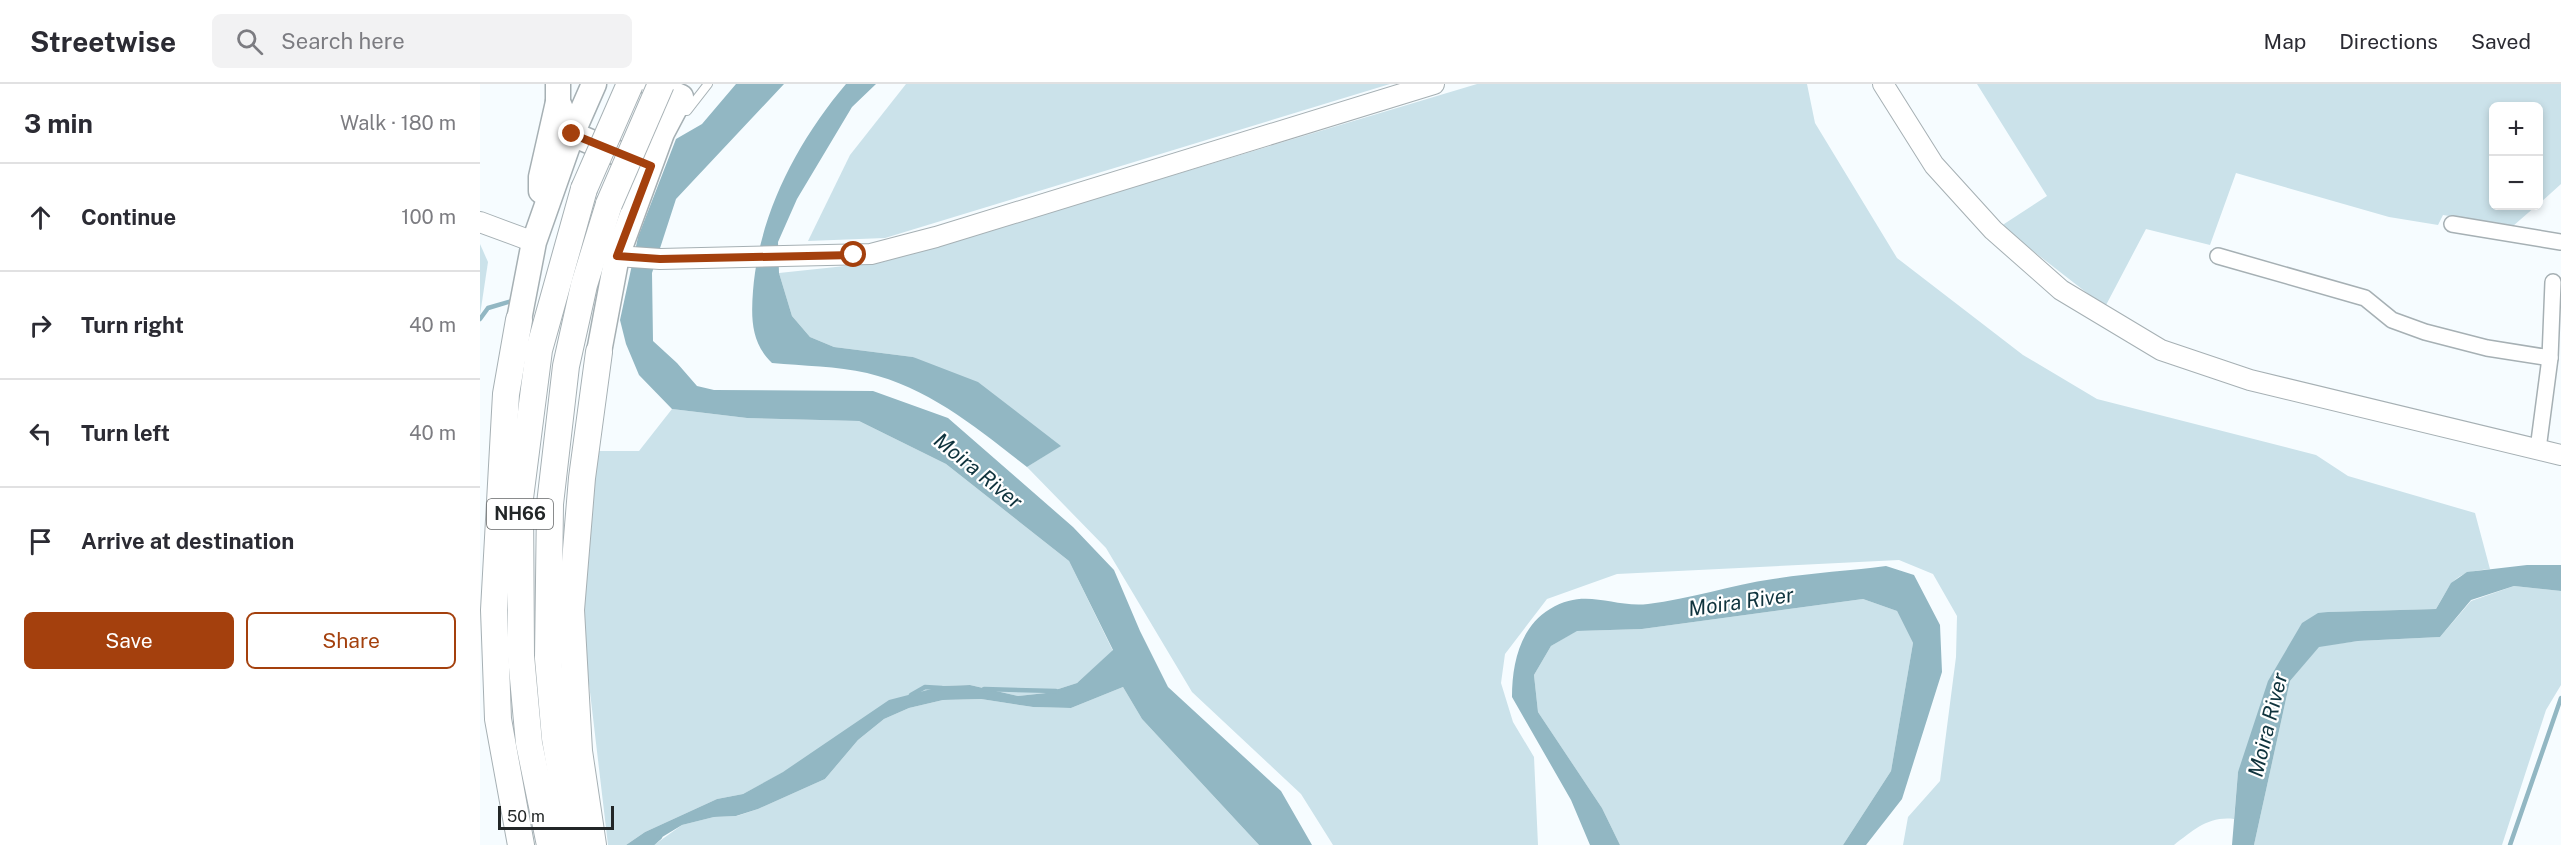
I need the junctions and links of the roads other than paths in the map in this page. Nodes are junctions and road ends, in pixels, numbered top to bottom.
1 (594, 84) edge
2 (630, 84) edge
3 (651, 84) edge
4 (708, 84) edge
5 (1434, 84) edge
6 (1883, 84) edge
7 (558, 93) edge
8 (675, 95) edge
9 (572, 134) junction
10 (651, 166) junction
11 (480, 222) edge
12 (2452, 224) dead end
13 (538, 231) junction
14 (2561, 242) edge
15 (2218, 256) dead end
16 (624, 257) junction
17 (2553, 282) dead end
18 (519, 320) joint
19 (599, 352) joint
20 (2550, 358) junction
21 (2538, 449) junction
22 (2561, 455) edge
23 (521, 845) edge
24 (549, 845) edge
25 (573, 845) edge
26 (593, 845) edge

1 - 9 main road
2 - 24 highway, NH66, bridge
3 - 8 main road
4 - 8 lane
5 - 16 street
6 - 21 street
7 - 9 main road
7 - 13 main road
8 - 10 main road
8 - 25 highway, NH66, bridge
9 - 10 main road
9 - 13 main road
10 - 16 main road
11 - 13 street
12 - 14 street
13 - 18 main road
15 - 20 street
16 - 19 main road
17 - 20 street
18 - 23 highway
19 - 26 highway
20 - 21 street
21 - 22 street

